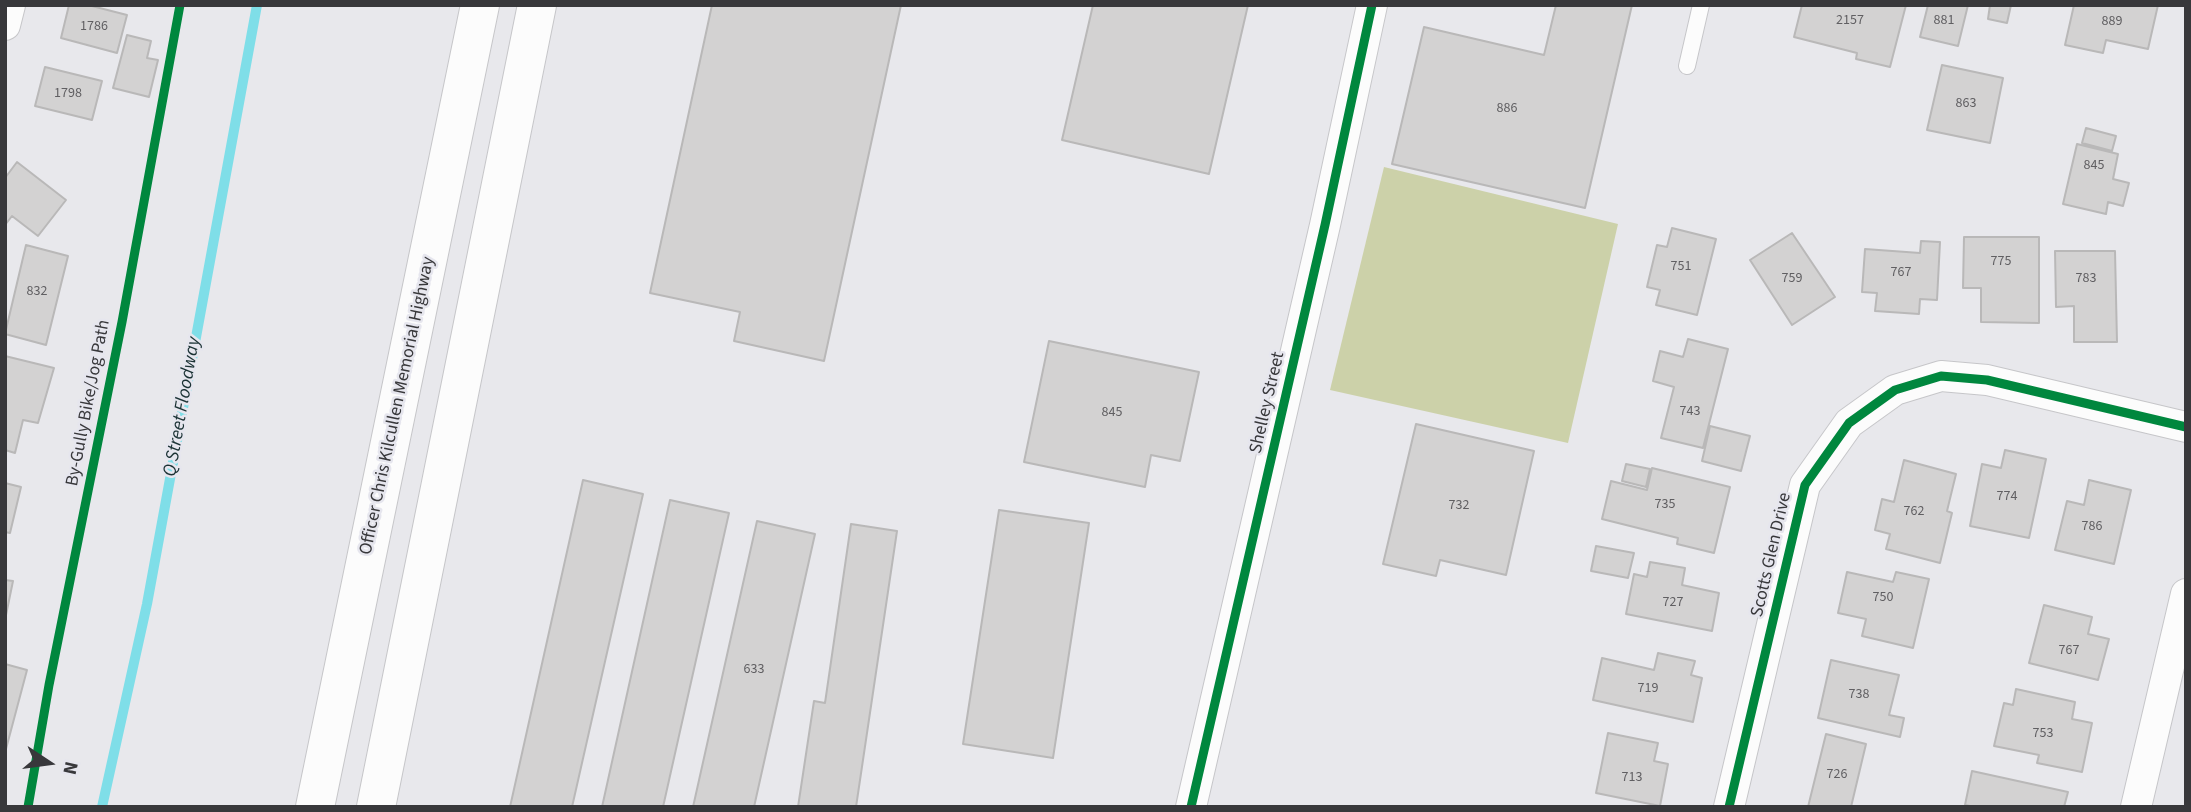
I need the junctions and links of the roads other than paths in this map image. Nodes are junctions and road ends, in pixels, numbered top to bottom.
1 (10, 5) edge
2 (480, 5) edge
3 (537, 5) edge
4 (1372, 5) edge
5 (1701, 5) edge
6 (5, 25) edge
7 (1687, 66) dead end
8 (2186, 427) edge
9 (2186, 594) edge
10 (315, 807) edge
11 (376, 807) edge
12 (1191, 807) edge
13 (1728, 807) edge
14 (2136, 807) edge

1 - 6 street
2 - 10 highway, Officer Chris Kilcullen Memorial Highway
3 - 11 highway
4 - 12 street, Shelley Street
5 - 7 lane
8 - 13 street, Scotts Glen Drive
9 - 14 street

